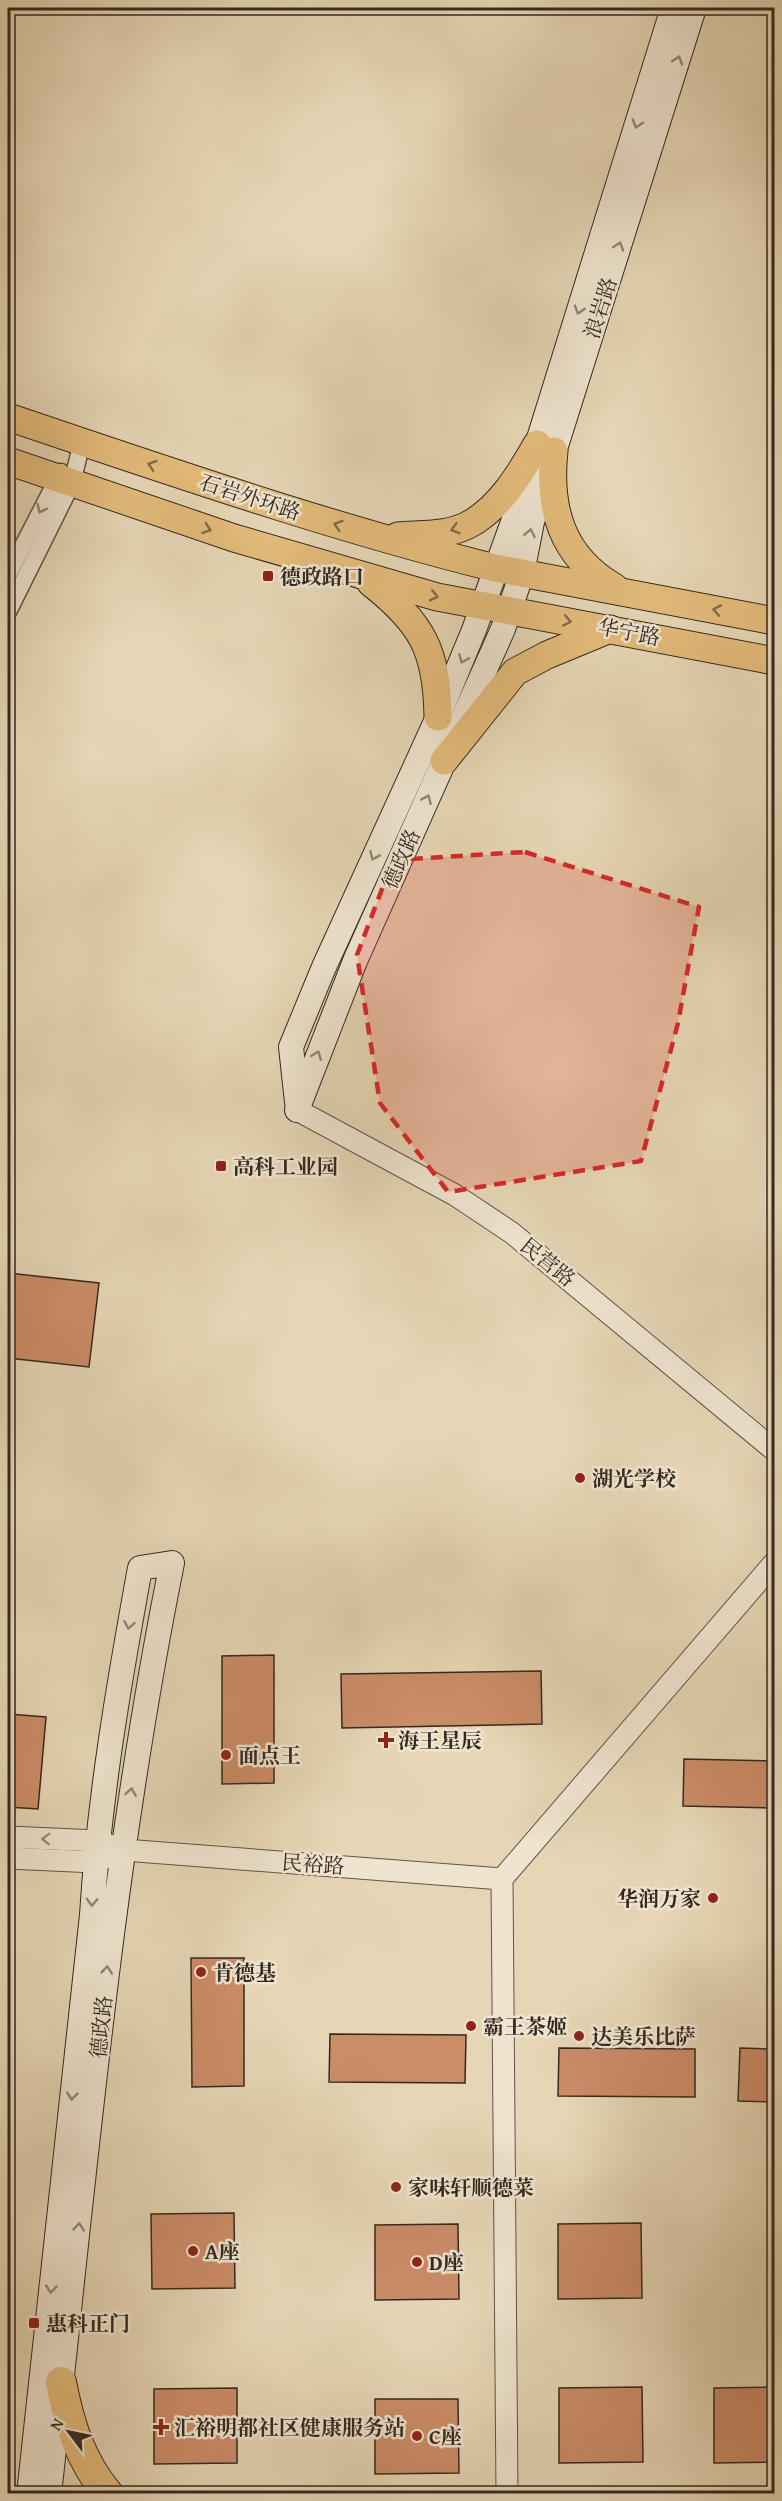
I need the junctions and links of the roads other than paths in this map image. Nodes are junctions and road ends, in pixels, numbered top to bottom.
1 (673, 8) edge
2 (694, 8) edge
3 (8, 417) edge
4 (82, 442) junction
5 (546, 448) junction
6 (8, 461) edge
7 (64, 481) junction
8 (378, 538) junction
9 (495, 568) junction
10 (522, 573) junction
11 (8, 575) edge
12 (363, 576) junction
13 (620, 590) junction
14 (483, 604) junction
15 (510, 609) junction
16 (8, 612) edge
17 (774, 621) edge
18 (610, 629) junction
19 (774, 661) edge
20 (438, 717) junction
21 (444, 760) junction
22 (297, 1110) junction
23 (774, 1450) edge
24 (774, 1563) edge
25 (8, 1837) edge
26 (124, 1850) junction
27 (96, 1851) junction
28 (8, 1858) edge
29 (502, 1878) junction
30 (62, 2382) junction
31 (29, 2493) edge
32 (49, 2493) edge
33 (108, 2493) edge
34 (507, 2493) edge

1 -> 5 main road, 浪岩路
5 -> 2 main road, 浪岩路
3 - 4 main road, 石岩外环路
4 - 7 street
8 -> 4 main road, 石岩外环路
5 -> 8 main road
5 - 9 main road, 浪岩路
10 -> 5 main road, 浪岩路
5 - 13 main road
6 - 7 main road, 石岩外环路
7 -> 11 street
7 -> 12 main road, 石岩外环路
7 - 16 street
8 - 9 main road, 石岩外环路
9 - 10 main road, 华宁路
9 - 14 main road, 浪岩路
10 - 13 main road, 华宁路
10 - 15 main road, 浪岩路
12 -> 14 main road, 石岩外环路
12 - 20 main road
17 -> 13 main road, 华宁路
14 - 15 main road, 华宁路
14 -> 20 main road, 德政路
15 -> 18 main road, 华宁路
15 - 21 main road, 德政路
18 - 19 main road, 华宁路
18 - 21 main road
20 -> 22 main road, 德政路
22 -> 21 main road, 德政路
22 - 23 street, 民营路
24 - 29 street
27 -> 25 street
26 - 27 street, 民裕路
26 -> 27 main road, 德政路
26 - 29 street, 民裕路
30 -> 26 main road, 德政路
27 - 28 street
27 -> 31 main road, 德政路
29 - 34 street
30 - 32 main road, 德政路
30 - 33 highway

